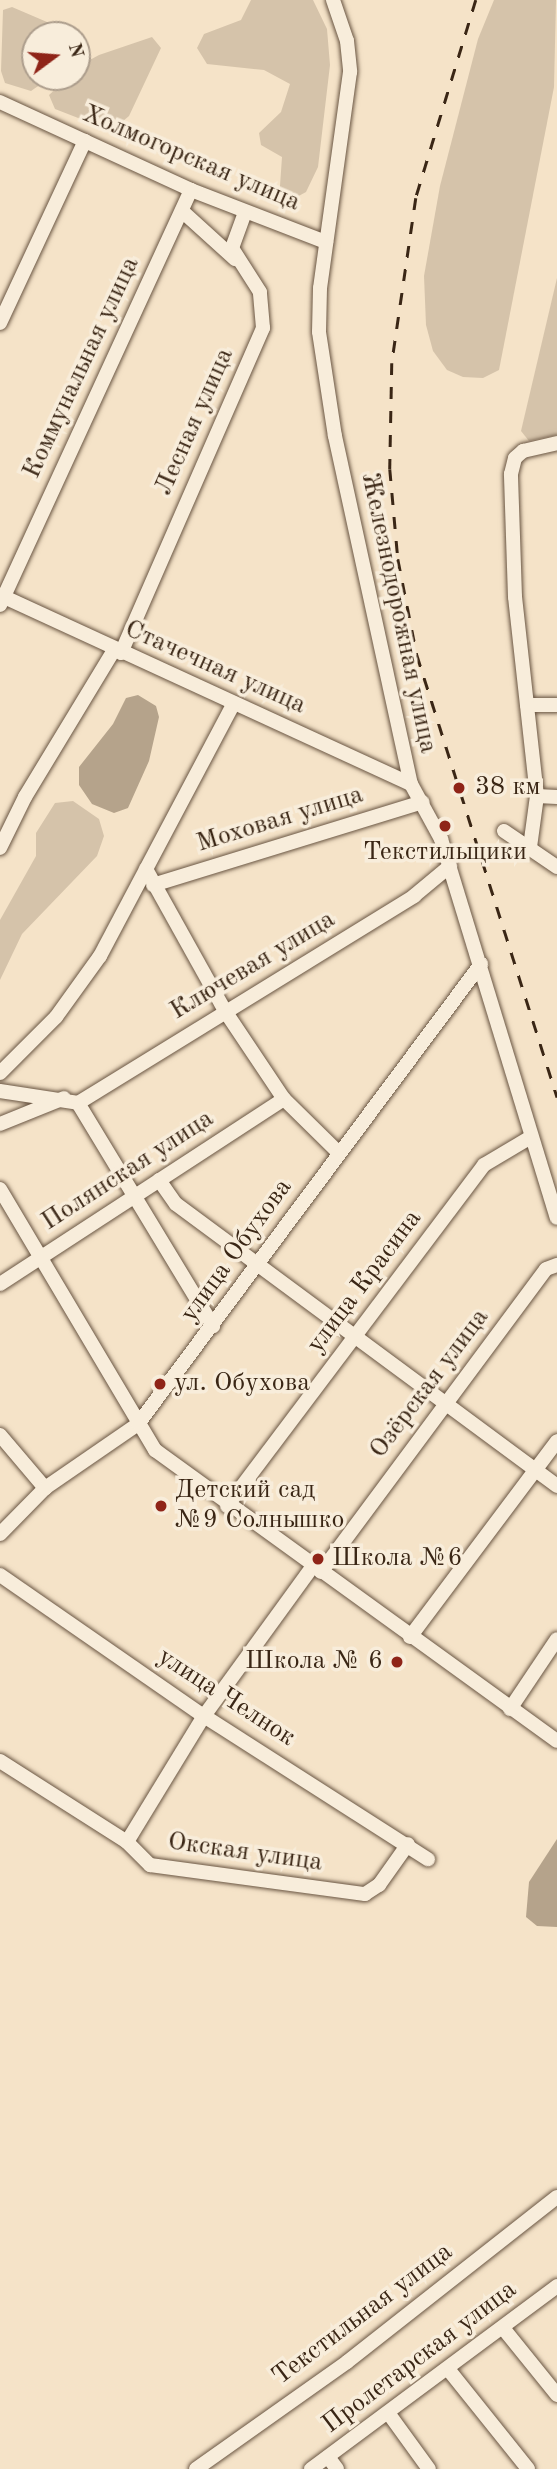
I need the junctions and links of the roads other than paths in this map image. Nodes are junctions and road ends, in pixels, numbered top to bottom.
1 (333, 0) edge
2 (0, 102) edge
3 (85, 141) junction
4 (191, 190) junction
5 (182, 211) junction
6 (245, 212) junction
7 (327, 242) junction
8 (236, 260) junction
9 (0, 323) edge
10 (557, 443) edge
11 (1, 599) edge
12 (118, 651) junction
13 (234, 703) junction
14 (527, 705) junction
15 (557, 705) edge
16 (411, 784) junction
17 (537, 796) junction
18 (557, 797) edge
19 (423, 802) junction
20 (504, 831) dead end
21 (530, 847) junction
22 (0, 848) edge
23 (450, 866) junction
24 (557, 867) edge
25 (146, 869) junction
26 (153, 885) junction
27 (481, 964) junction
28 (225, 1011) junction
29 (0, 1073) edge
30 (0, 1091) edge
31 (284, 1099) junction
32 (72, 1100) junction
33 (0, 1124) edge
34 (531, 1137) junction
35 (339, 1153) junction
36 (159, 1181) junction
37 (0, 1189) edge
38 (135, 1196) junction
39 (557, 1218) edge
40 (41, 1258) junction
41 (258, 1264) junction
42 (557, 1265) edge
43 (0, 1284) edge
44 (213, 1326) junction
45 (354, 1336) junction
46 (446, 1404) junction
47 (138, 1423) junction
48 (0, 1435) edge
49 (557, 1441) edge
50 (535, 1469) junction
51 (557, 1486) edge
52 (45, 1488) junction
53 (227, 1506) junction
54 (0, 1534) edge
55 (317, 1569) junction
56 (0, 1575) edge
57 (410, 1637) junction
58 (557, 1639) edge
59 (510, 1709) junction
60 (204, 1716) junction
61 (557, 1741) edge
62 (0, 1761) edge
63 (127, 1842) junction
64 (408, 1844) junction
65 (429, 1858) dead end
66 (557, 2197) edge
67 (557, 2286) edge
68 (503, 2328) junction
69 (448, 2369) junction
70 (557, 2395) edge
71 (389, 2414) junction
72 (333, 2463) edge
73 (196, 2469) edge
74 (311, 2469) edge
75 (429, 2469) edge
76 (528, 2469) edge

1 - 7 street, Железнодорожная улица
2 - 3 street, Холмогорская улица
3 - 4 street, Холмогорская улица
3 - 9 street
4 - 5 street, Коммунальная улица
4 - 6 street, Холмогорская улица
5 - 8 street, Лесная улица
5 - 11 street, Коммунальная улица
6 - 7 street, Холмогорская улица
6 - 8 street
7 - 16 street, Железнодорожная улица
8 - 12 street, Лесная улица
10 - 14 street
11 - 12 street, Стачечная улица
12 - 13 street, Стачечная улица
12 - 22 street, Лесная улица
13 - 16 street, Стачечная улица
13 - 25 street
14 - 15 street
14 - 17 street
16 - 19 street, Железнодорожная улица
17 - 18 street
17 - 21 street
19 - 23 street, Железнодорожная улица
19 - 26 street, Моховая улица
20 - 21 street
21 - 24 street
23 - 27 street, Железнодорожная улица
23 - 28 street, Ключевая улица
25 - 26 street
25 - 29 street
26 - 28 street
27 - 34 street, Железнодорожная улица
27 - 35 street, улица Обухова
28 - 31 street
28 - 32 street, Ключевая улица
30 - 32 street
31 - 35 street
31 - 36 street, Полянская улица
32 - 33 street, Ключевая улица
32 - 38 street
34 - 39 street, Железнодорожная улица
34 - 45 street, улица Красина
35 - 41 street, улица Обухова
36 - 38 street, Полянская улица
36 - 41 street
37 - 40 street
38 - 40 street, Полянская улица
38 - 44 street
40 - 43 street, Полянская улица
40 - 47 street
41 - 44 street, улица Обухова
41 - 45 street
42 - 46 street, Озёрская улица
44 - 47 street, улица Обухова
45 - 46 street
45 - 53 street, улица Красина
46 - 50 street
46 - 55 street, Озёрская улица
47 - 52 street, улица Обухова
47 - 53 street
48 - 52 street
49 - 50 street
50 - 51 street
50 - 57 street
52 - 54 street, улица Обухова
53 - 55 street
55 - 57 street
55 - 60 street, Озёрская улица
56 - 60 street, улица Челнок
57 - 59 street
58 - 59 street
59 - 61 street
60 - 63 street, Озёрская улица
60 - 64 street, улица Челнок
62 - 63 street, Окская улица
63 - 64 street, Окская улица
64 - 65 street, улица Челнок
66 - 73 street, Текстильная улица
67 - 68 street, Пролетарская улица
68 - 69 street, Пролетарская улица
68 - 70 street
69 - 71 street, Пролетарская улица
69 - 76 street
71 - 72 street, Пролетарская улица
71 - 75 street
72 - 74 street, Пролетарская улица

